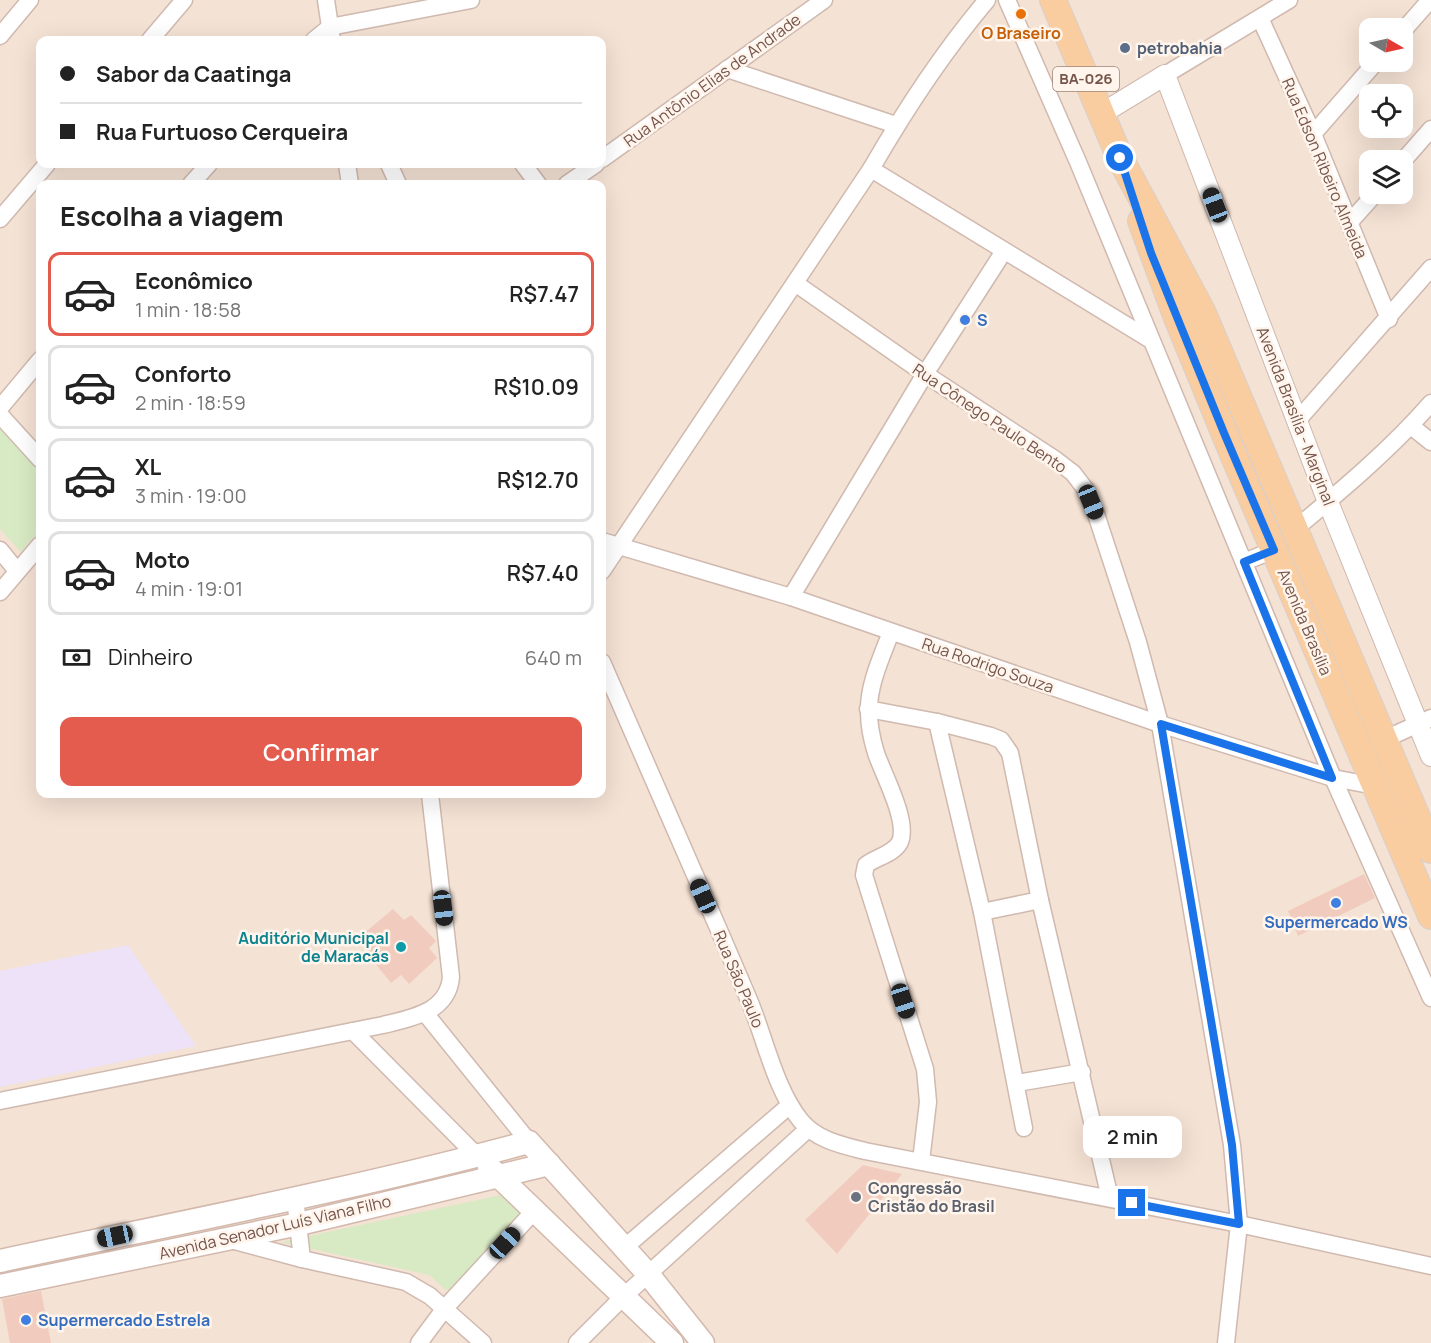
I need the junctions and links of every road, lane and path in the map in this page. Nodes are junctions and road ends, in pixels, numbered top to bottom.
1 (30, 0) edge
2 (184, 0) edge
3 (326, 0) edge
4 (471, 0) edge
5 (824, 0) edge
6 (987, 0) edge
7 (1007, 0) edge
8 (1053, 0) edge
9 (1289, 0) edge
10 (1430, 0) edge
11 (1260, 18) junction
12 (1413, 19) edge
13 (0, 36) edge
14 (153, 36) edge
15 (332, 36) edge
16 (728, 69) junction
17 (1367, 72) edge
18 (1165, 75) junction
19 (1101, 114) junction
20 (896, 125) junction
21 (1431, 129) edge
22 (1313, 134) junction
23 (1413, 150) edge
24 (606, 156) edge
25 (1120, 158) junction
26 (44, 168) edge
27 (205, 168) edge
28 (590, 168) edge
29 (871, 169) junction
30 (194, 180) edge
31 (573, 180) edge
32 (1366, 204) edge
33 (0, 219) edge
34 (1349, 223) junction
35 (1004, 251) junction
36 (1431, 268) edge
37 (795, 283) junction
38 (1389, 319) junction
39 (1149, 339) junction
40 (36, 365) edge
41 (925, 374) junction
42 (1431, 403) edge
43 (0, 408) edge
44 (0, 415) edge
45 (1298, 421) junction
46 (1411, 426) junction
47 (1257, 440) junction
48 (1431, 442) edge
49 (1232, 453) junction
50 (36, 455) edge
51 (1328, 502) junction
52 (1295, 529) junction
53 (606, 542) edge
54 (619, 547) junction
55 (0, 550) edge
56 (36, 550) edge
57 (1274, 550) junction
58 (1244, 562) junction
59 (606, 565) edge
60 (17, 572) junction
61 (0, 592) edge
62 (791, 597) junction
63 (891, 632) junction
64 (606, 671) edge
65 (868, 710) junction
66 (1425, 721) edge
67 (937, 722) junction
68 (1161, 724) junction
69 (1383, 740) junction
70 (1431, 756) edge
71 (1332, 778) junction
72 (1375, 786) junction
73 (430, 798) edge
74 (1431, 850) edge
75 (1040, 900) junction
76 (982, 912) junction
77 (1431, 916) edge
78 (1431, 998) edge
79 (425, 1013) junction
80 (353, 1030) junction
81 (1082, 1072) junction
82 (1017, 1083) junction
83 (0, 1101) edge
84 (790, 1105) junction
85 (1024, 1128) dead end
86 (808, 1129) junction
87 (529, 1142) junction
88 (477, 1156) junction
89 (921, 1161) junction
90 (549, 1164) junction
91 (498, 1176) junction
92 (295, 1198) junction
93 (1110, 1198) junction
94 (535, 1210) junction
95 (299, 1224) junction
96 (1239, 1224) junction
97 (227, 1239) junction
98 (624, 1248) junction
99 (302, 1259) junction
100 (0, 1261) edge
101 (1431, 1266) edge
102 (648, 1274) junction
103 (0, 1286) edge
104 (622, 1297) junction
105 (445, 1308) junction
106 (419, 1343) edge
107 (483, 1343) edge
108 (577, 1343) edge
109 (672, 1343) edge
110 (703, 1343) edge
111 (1226, 1343) edge

1 - 13 street
2 - 14 street
3 - 15 street
4 - 15 street
5 - 16 street, Rua Antônio Elias de Andrade
6 - 20 street
7 - 39 street
8 - 19 main road, Avenida Brasília / BA-026
9 - 11 street
10 - 12 street
11 - 18 street
11 - 22 street, Rua Edson Ribeiro Almeida
16 - 20 street
16 - 24 street, Rua Antônio Elias de Andrade
17 - 22 street
18 - 19 street
18 - 45 street, Avenida Brasília - Marginal
19 - 25 main road, Avenida Brasília / BA-026
20 - 29 street
21 - 23 street
22 - 34 street, Rua Edson Ribeiro Almeida
25 - 47 main road, Avenida Brasília / BA-026
25 - 49 main road, Avenida Brasília / BA-026
26 - 33 street
27 - 30 street
28 - 31 street
29 - 35 street
29 - 37 street
32 - 34 street
34 - 38 street, Rua Edson Ribeiro Almeida
35 - 39 street
35 - 41 street
36 - 38 street
37 - 41 street, Rua Cônego Paulo Bento
37 - 54 street
38 - 45 street
39 - 58 street
40 - 43 street
41 - 62 street
41 - 68 street, Rua Cônego Paulo Bento
42 - 46 street
44 - 50 street
45 - 51 street, Avenida Brasília - Marginal
46 - 48 street
46 - 51 street
47 - 49 main road
47 - 52 main road, Avenida Brasília / BA-026
49 - 57 main road, Avenida Brasília / BA-026
51 - 52 street
51 - 66 street, Avenida Brasília - Marginal
52 - 69 main road, Avenida Brasília / BA-026
53 - 54 street, Rua Rodrigo Souza
54 - 59 street
54 - 62 street, Rua Rodrigo Souza
55 - 60 street
56 - 60 street
57 - 58 street
57 - 72 main road, Avenida Brasília / BA-026
58 - 71 street
60 - 61 street
62 - 63 street, Rua Rodrigo Souza
63 - 65 street
63 - 68 street, Rua Rodrigo Souza
64 - 84 street, Rua São Paulo
65 - 67 street
65 - 89 street
66 - 69 street
66 - 70 street, Avenida Brasília - Marginal
67 - 75 street
67 - 76 street
68 - 71 street, Rua Rodrigo Souza
68 - 96 street, Rua Cônego Paulo Bento
69 - 74 main road, Avenida Brasília / BA-026
71 - 72 street, Rua Rodrigo Souza
71 - 78 street
72 - 77 main road, Avenida Brasília / BA-026
73 - 79 street
75 - 76 street
75 - 81 street
76 - 82 street
79 - 80 street
79 - 87 street
80 - 83 street
80 - 88 street
81 - 82 street
81 - 93 street
82 - 85 street
84 - 86 street, Rua São Paulo
84 - 98 street
86 - 89 street
86 - 102 street
87 - 88 main road, Avenida Senador Luís Viana Filho
87 - 90 main road
88 - 91 main road
88 - 92 main road, Avenida Senador Luís Viana Filho
89 - 93 street
90 - 91 main road, Avenida Senador Luís Viana Filho
90 - 98 main road
91 - 94 main road
91 - 95 main road, Avenida Senador Luís Viana Filho
92 - 95 street
92 - 100 main road, Avenida Senador Luís Viana Filho
93 - 96 street
94 - 104 main road
94 - 105 street
95 - 97 main road, Avenida Senador Luís Viana Filho
95 - 99 street
96 - 101 street
96 - 111 street, Rua Cônego Paulo Bento
97 - 99 street
97 - 103 main road, Avenida Senador Luís Viana Filho
98 - 102 main road
99 - 105 street
102 - 104 street
102 - 110 main road
104 - 108 street
104 - 109 main road
105 - 106 street
105 - 107 street

